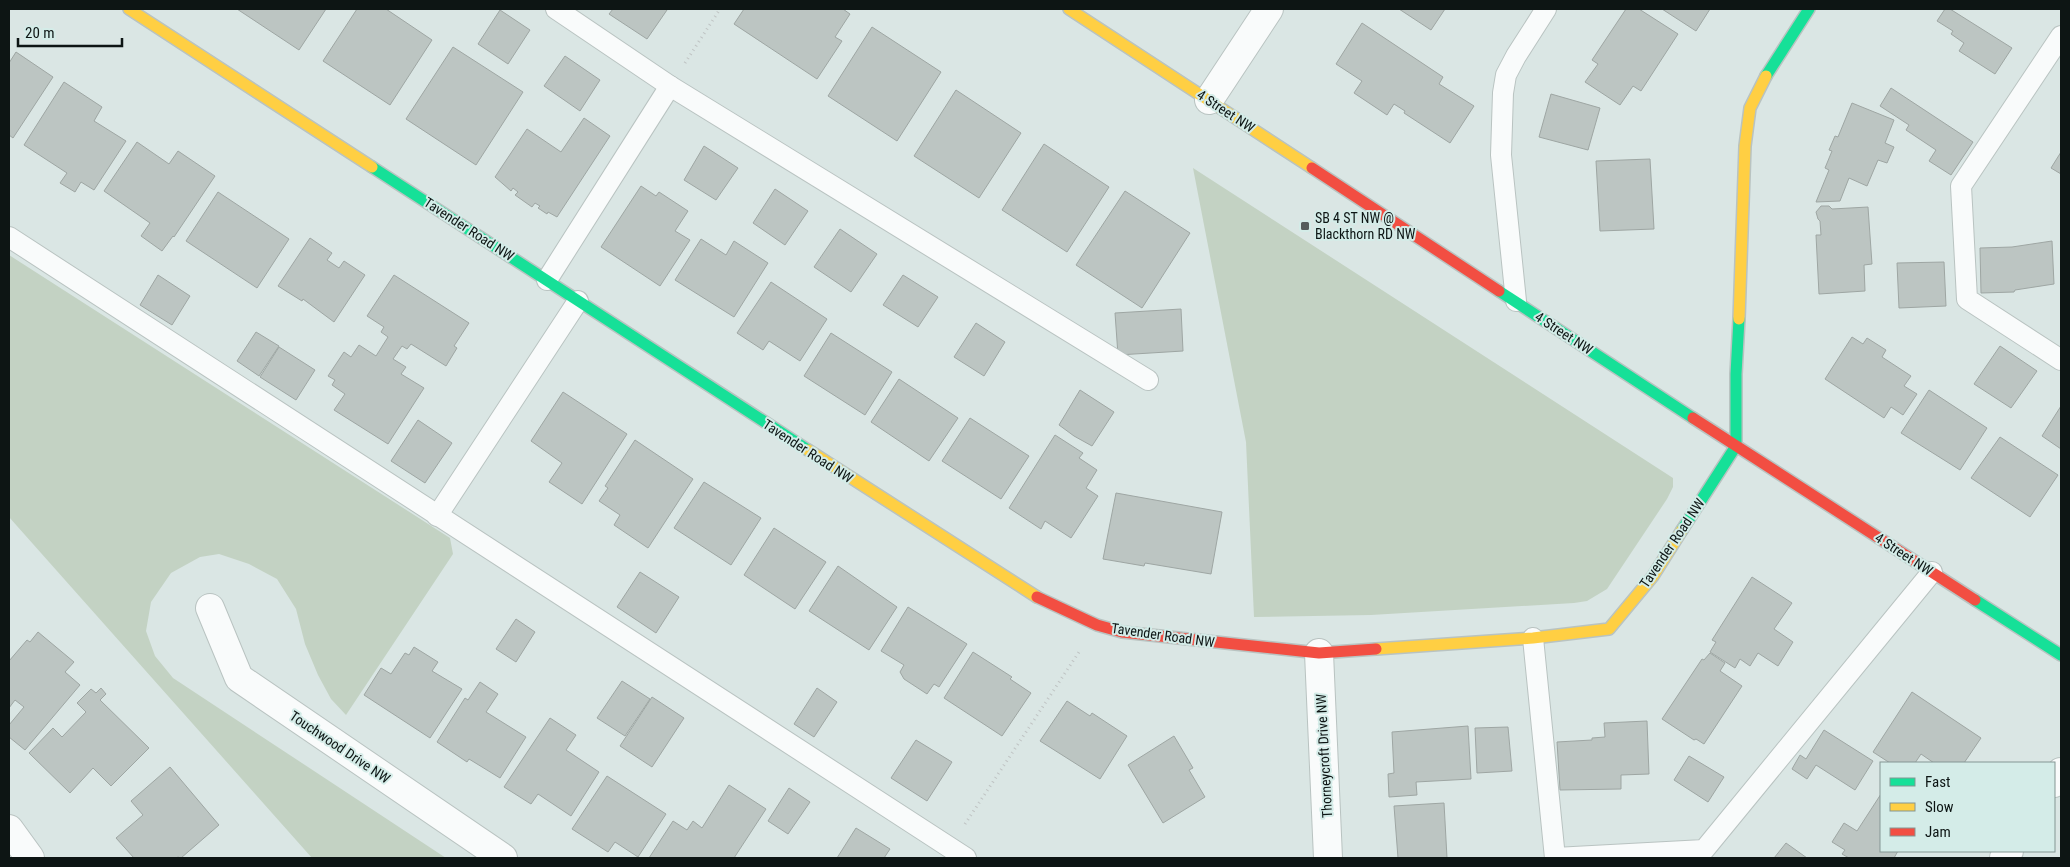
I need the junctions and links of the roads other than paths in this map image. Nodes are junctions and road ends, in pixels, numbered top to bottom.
1 (129, 9) edge
2 (556, 9) edge
3 (1068, 9) edge
4 (1269, 9) edge
5 (1546, 9) edge
6 (1809, 9) edge
7 (2061, 36) edge
8 (670, 86) junction
9 (1210, 100) junction
10 (9, 237) edge
11 (548, 280) junction
12 (578, 301) junction
13 (1516, 301) junction
14 (2061, 360) edge
15 (1148, 380) dead end
16 (1736, 446) junction
17 (437, 516) junction
18 (1932, 572) junction
19 (210, 608) dead end
20 (1533, 638) junction
21 (1319, 653) junction
22 (2061, 655) edge
23 (9, 829) edge
24 (958, 853) edge
25 (30, 858) edge
26 (503, 858) edge
27 (1328, 858) edge
28 (1555, 858) edge

1 - 11 street, Tavender Road NW
2 - 8 lane
3 - 9 street, 4 Street NW
4 - 9 street
5 - 13 lane
6 - 16 street
7 - 14 lane
8 - 11 lane
8 - 15 lane
9 - 13 street, 4 Street NW
10 - 17 lane
11 - 12 street, Tavender Road NW
12 - 17 lane
12 - 21 street, Tavender Road NW
13 - 16 street, 4 Street NW
16 - 18 street, 4 Street NW
16 - 20 street, Tavender Road NW
17 - 24 lane
18 - 22 street, 4 Street NW
18 - 28 lane
19 - 26 street, Touchwood Drive NW
20 - 21 street, Tavender Road NW
20 - 28 lane
21 - 27 street, Thorneycroft Drive NW
23 - 25 street

